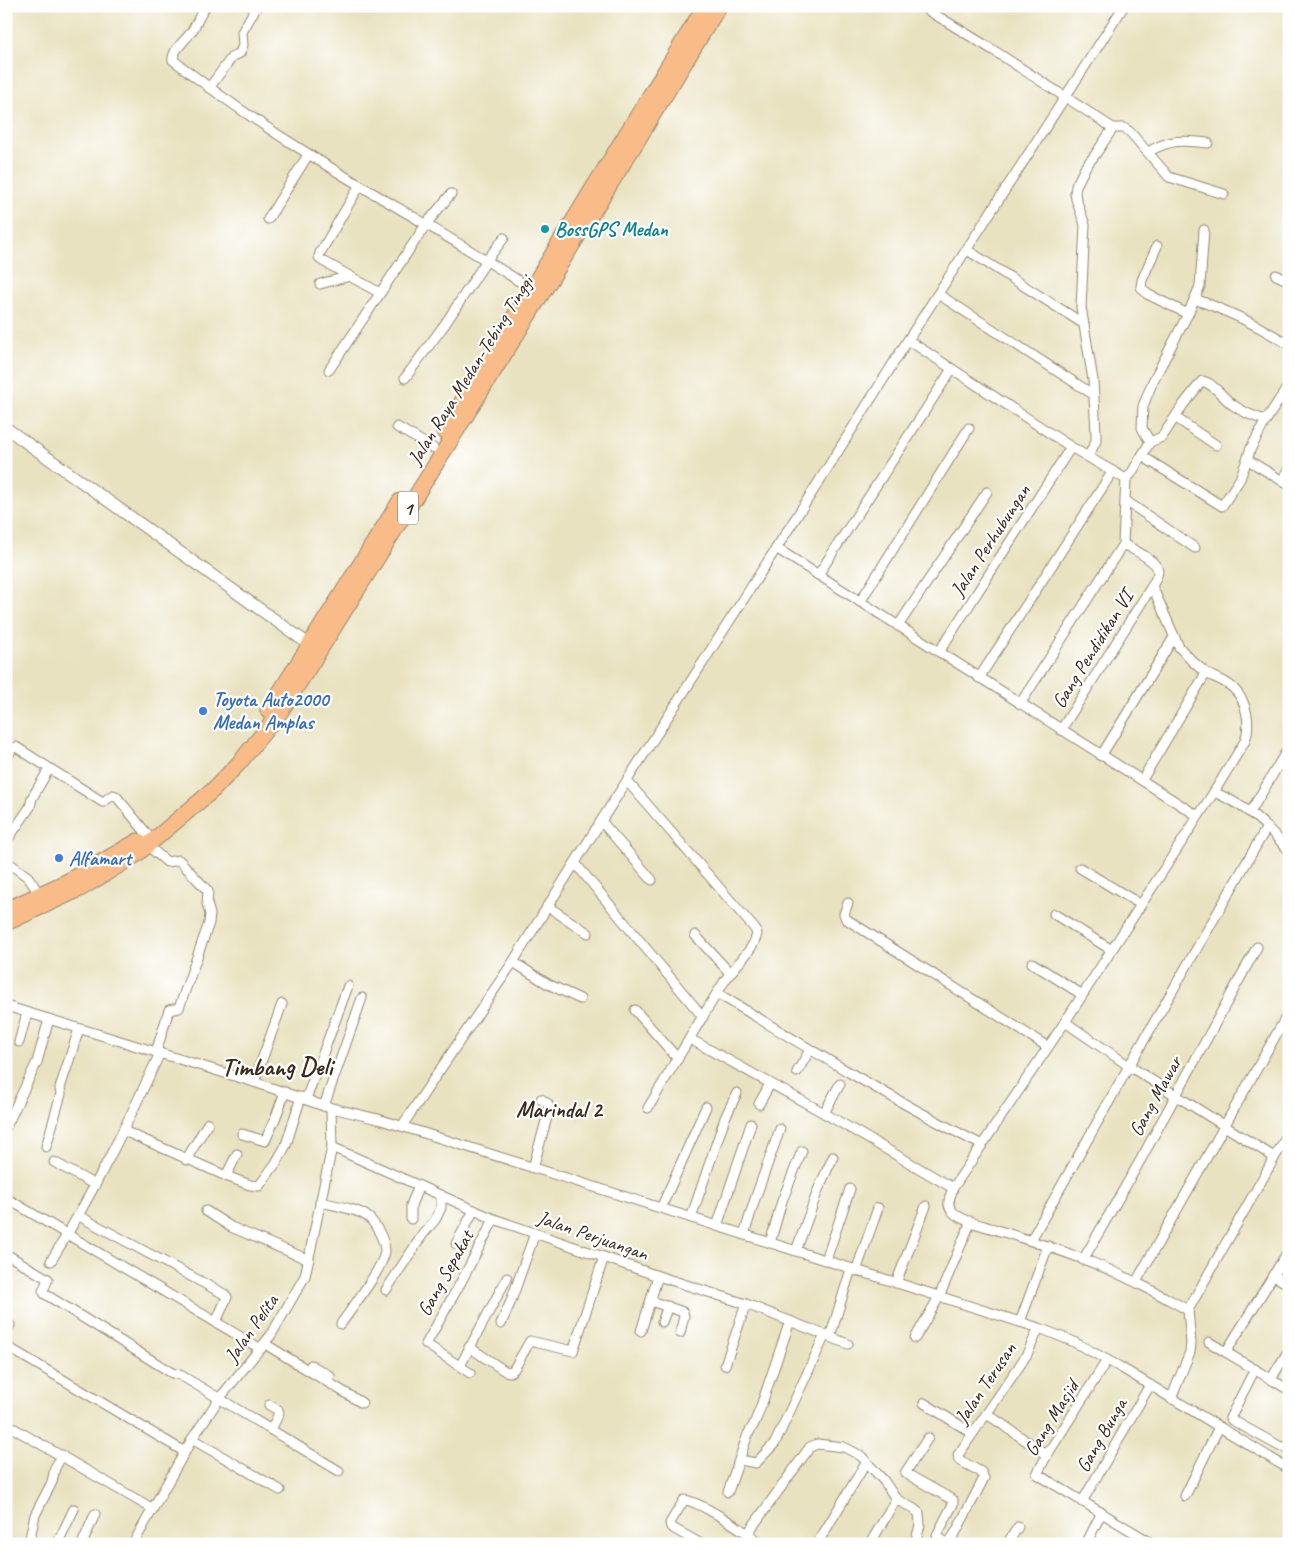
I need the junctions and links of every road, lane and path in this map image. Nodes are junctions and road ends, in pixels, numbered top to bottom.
1 (206, 6) edge
2 (257, 6) edge
3 (705, 6) edge
4 (720, 6) edge
5 (921, 6) edge
6 (1124, 6) edge
7 (209, 88) junction
8 (1065, 96) junction
9 (1113, 128) junction
10 (1208, 143) dead end
11 (1148, 152) junction
12 (308, 155) junction
13 (360, 185) junction
14 (451, 194) dead end
15 (1224, 194) dead end
16 (268, 219) dead end
17 (427, 223) junction
18 (1204, 230) dead end
19 (504, 238) dead end
20 (1157, 246) dead end
21 (967, 250) junction
22 (487, 260) junction
23 (350, 276) junction
24 (1276, 276) dead end
25 (1289, 281) edge
26 (320, 284) dead end
27 (531, 289) junction
28 (380, 293) junction
29 (938, 294) junction
30 (1194, 299) junction
31 (1188, 314) junction
32 (1084, 324) junction
33 (908, 340) junction
34 (1289, 345) edge
35 (952, 369) junction
36 (329, 370) dead end
37 (405, 378) dead end
38 (1289, 385) edge
39 (1094, 395) junction
40 (1176, 418) junction
41 (1266, 420) junction
42 (397, 427) dead end
43 (6, 428) edge
44 (969, 428) dead end
45 (1150, 442) junction
46 (1216, 445) dead end
47 (1071, 447) junction
48 (433, 448) junction
49 (1142, 456) junction
50 (1088, 457) junction
51 (1248, 460) junction
52 (1289, 470) edge
53 (1113, 471) junction
54 (1126, 478) junction
55 (1286, 482) edge
56 (987, 492) dead end
57 (1126, 501) junction
58 (1123, 544) junction
59 (776, 548) junction
60 (1195, 548) dead end
61 (818, 575) junction
62 (1152, 586) junction
63 (860, 602) junction
64 (898, 626) junction
65 (1174, 637) junction
66 (310, 645) junction
67 (939, 652) junction
68 (1206, 673) junction
69 (979, 678) junction
70 (1020, 704) junction
71 (1061, 730) junction
72 (1289, 747) edge
73 (6, 755) edge
74 (1101, 756) junction
75 (49, 769) junction
76 (1142, 780) junction
77 (627, 781) junction
78 (1214, 792) junction
79 (1251, 811) junction
80 (1198, 816) junction
81 (601, 821) junction
82 (1267, 827) junction
83 (147, 840) junction
84 (6, 842) edge
85 (1289, 851) edge
86 (6, 861) edge
87 (575, 863) junction
88 (1080, 868) dead end
89 (652, 880) dead end
90 (40, 895) junction
91 (848, 902) dead end
92 (1140, 904) junction
93 (547, 906) junction
94 (6, 910) edge
95 (1054, 914) dead end
96 (6, 923) edge
97 (588, 933) dead end
98 (695, 935) dead end
99 (1256, 947) dead end
100 (1110, 950) junction
101 (513, 962) junction
102 (1032, 963) dead end
103 (730, 973) junction
104 (348, 986) dead end
105 (717, 993) junction
106 (1082, 994) junction
107 (362, 998) dead end
108 (580, 999) dead end
109 (282, 1004) dead end
110 (6, 1006) edge
111 (635, 1010) dead end
112 (1289, 1012) edge
113 (27, 1013) junction
114 (703, 1017) junction
115 (49, 1020) junction
116 (1064, 1022) junction
117 (79, 1029) junction
118 (690, 1039) junction
119 (18, 1042) dead end
120 (1048, 1047) junction
121 (810, 1050) junction
122 (158, 1053) junction
123 (678, 1059) junction
124 (1129, 1066) junction
125 (797, 1072) dead end
126 (254, 1082) junction
127 (770, 1084) junction
128 (840, 1084) dead end
129 (285, 1092) junction
130 (737, 1093) dead end
131 (1175, 1096) junction
132 (304, 1098) junction
133 (541, 1098) dead end
134 (760, 1104) dead end
135 (328, 1107) junction
136 (706, 1107) dead end
137 (648, 1108) dead end
138 (824, 1113) junction
139 (208, 1123) dead end
140 (751, 1124) dead end
141 (402, 1126) junction
142 (1225, 1126) junction
143 (6, 1127) edge
144 (780, 1129) dead end
145 (124, 1131) junction
146 (1289, 1132) edge
147 (242, 1134) dead end
148 (982, 1145) junction
149 (332, 1147) junction
150 (46, 1148) dead end
151 (802, 1151) dead end
152 (237, 1154) dead end
153 (833, 1157) dead end
154 (1274, 1157) junction
155 (186, 1160) junction
156 (54, 1162) dead end
157 (533, 1168) junction
158 (226, 1176) junction
159 (95, 1185) junction
160 (419, 1186) junction
161 (954, 1188) junction
162 (850, 1189) dead end
163 (441, 1196) junction
164 (6, 1198) edge
165 (320, 1202) junction
166 (926, 1206) dead end
167 (661, 1208) junction
168 (878, 1208) dead end
169 (474, 1210) junction
170 (206, 1212) dead end
171 (79, 1216) junction
172 (691, 1218) junction
173 (411, 1219) dead end
174 (494, 1219) junction
175 (971, 1222) junction
176 (717, 1226) junction
177 (535, 1233) junction
178 (68, 1234) junction
179 (744, 1235) junction
180 (1031, 1240) junction
181 (770, 1243) junction
182 (456, 1244) dead end
183 (1048, 1246) junction
184 (1289, 1250) edge
185 (796, 1251) junction
186 (6, 1254) edge
187 (604, 1257) junction
188 (309, 1260) junction
189 (826, 1260) junction
190 (1083, 1260) junction
191 (51, 1261) dead end
192 (853, 1270) junction
193 (1273, 1275) junction
194 (658, 1276) junction
195 (507, 1278) dead end
196 (1136, 1282) junction
197 (896, 1283) junction
198 (1289, 1285) edge
199 (386, 1290) dead end
200 (939, 1297) junction
201 (495, 1300) junction
202 (650, 1301) junction
203 (746, 1304) junction
204 (510, 1305) junction
205 (668, 1306) junction
206 (1188, 1310) junction
207 (790, 1321) junction
208 (216, 1322) junction
209 (662, 1322) dead end
210 (1020, 1322) junction
211 (341, 1324) dead end
212 (501, 1324) dead end
213 (1039, 1328) junction
214 (640, 1331) dead end
215 (680, 1333) dead end
216 (827, 1336) junction
217 (915, 1338) dead end
218 (1209, 1342) dead end
219 (265, 1344) junction
220 (848, 1344) dead end
221 (6, 1346) edge
222 (469, 1347) junction
223 (1289, 1350) edge
224 (1226, 1352) junction
225 (1107, 1360) junction
226 (726, 1365) dead end
227 (460, 1366) junction
228 (1255, 1369) junction
229 (470, 1373) dead end
230 (330, 1376) dead end
231 (1271, 1378) junction
232 (1150, 1386) junction
233 (1289, 1390) edge
234 (1171, 1398) junction
235 (219, 1399) junction
236 (362, 1403) dead end
237 (924, 1403) dead end
238 (269, 1405) dead end
239 (987, 1414) junction
240 (6, 1424) edge
241 (1219, 1427) junction
242 (271, 1430) junction
243 (972, 1433) junction
244 (928, 1438) dead end
245 (192, 1439) junction
246 (1289, 1448) edge
247 (185, 1452) junction
248 (62, 1455) junction
249 (1047, 1455) junction
250 (740, 1460) junction
251 (866, 1463) junction
252 (1289, 1469) edge
253 (339, 1471) dead end
254 (280, 1490) dead end
255 (728, 1492) dead end
256 (1184, 1496) dead end
257 (896, 1499) junction
258 (1082, 1502) junction
259 (153, 1508) junction
260 (74, 1510) dead end
261 (1102, 1512) junction
262 (95, 1514) dead end
263 (1018, 1528) dead end
264 (748, 1533) junction
265 (27, 1544) edge
266 (57, 1544) edge
267 (82, 1544) edge
268 (133, 1544) edge
269 (701, 1544) edge
270 (762, 1544) edge
271 (817, 1544) edge
272 (870, 1544) edge
273 (915, 1544) edge
274 (948, 1544) edge
275 (1007, 1544) edge
276 (1086, 1544) edge
277 (1153, 1544) edge

1 - 7 street
2 - 7 street
3 - 27 highway, Jalan Raya Medan-Tebing Tinggi / 1
4 - 83 highway, Jalan Raya Medan-Tebing Tinggi / 1
5 - 8 street
6 - 8 street
7 - 12 street
8 - 9 street
8 - 21 street
9 - 11 street
9 - 32 street
10 - 11 street
11 - 15 street
12 - 13 street
12 - 16 street
13 - 17 street
13 - 23 street
14 - 17 street
17 - 22 street
17 - 28 street
18 - 30 street
19 - 22 street
20 - 31 street
21 - 29 street
21 - 32 street
22 - 27 street
22 - 37 street
23 - 26 street
23 - 28 street
24 - 25 street
27 - 48 highway, Jalan Raya Medan-Tebing Tinggi / 1
28 - 36 street
29 - 33 street
29 - 39 street
30 - 31 street
30 - 34 street
31 - 45 street
32 - 39 street
33 - 35 street
33 - 59 street
35 - 47 street
35 - 61 street
38 - 41 street
39 - 50 street
40 - 41 street
40 - 45 street
40 - 46 street
41 - 51 street
42 - 48 street
43 - 66 street
44 - 63 street
45 - 49 street
47 - 50 street
47 - 67 street, Jalan Perhubungan
48 - 66 highway, Jalan Raya Medan-Tebing Tinggi / 1
49 - 51 street
49 - 54 street
50 - 53 street
51 - 55 street
52 - 55 street
53 - 54 street
53 - 69 street
54 - 57 street
56 - 64 street
57 - 58 street
57 - 60 street
58 - 62 street
58 - 70 street
59 - 61 street
59 - 77 street
61 - 63 street
62 - 65 street
62 - 71 street, Gang Pendidikan VI
63 - 64 street
64 - 67 street
65 - 68 street
65 - 74 street
66 - 83 highway, Jalan Raya Medan-Tebing Tinggi / 1
67 - 69 street
68 - 76 street
68 - 78 street
69 - 70 street
70 - 71 street
71 - 74 street
72 - 79 street
73 - 75 street
74 - 76 street
75 - 83 street
75 - 84 street
76 - 80 street
77 - 81 street
77 - 103 street
78 - 79 street
78 - 80 street
79 - 82 street
80 - 92 street
81 - 87 street
81 - 89 street
82 - 85 street
82 - 124 street
83 - 90 highway, Jalan Raya Medan-Tebing Tinggi / 1
83 - 96 highway, Jalan Raya Medan-Tebing Tinggi / 1
83 - 122 street
86 - 90 street
87 - 93 street
87 - 114 street
88 - 92 street
90 - 94 highway, Jalan Raya Medan-Tebing Tinggi / 1
91 - 120 street
92 - 100 street
93 - 97 street
93 - 101 street
95 - 100 street
98 - 103 street
99 - 131 street, Gang Mawar
100 - 106 street
101 - 108 street
101 - 141 street
102 - 106 street
103 - 105 street
104 - 132 street
105 - 114 street
105 - 121 street
106 - 116 street
107 - 135 street
109 - 126 street
110 - 113 street
111 - 123 street
112 - 142 street
113 - 115 street
113 - 119 street
114 - 118 street
115 - 117 street
115 - 143 street
116 - 120 street
116 - 124 street
117 - 122 street
117 - 150 street
118 - 123 street
118 - 127 street
120 - 148 street
121 - 125 street
121 - 148 street
122 - 126 street
122 - 145 street
123 - 137 street
124 - 131 street
124 - 180 street
126 - 129 street
127 - 134 street
127 - 138 street
128 - 138 street
129 - 132 street
129 - 147 street
130 - 172 street
131 - 142 street
131 - 190 street, Gang Mawar
132 - 135 street
132 - 158 street
133 - 157 street
135 - 141 street
135 - 149 street, Jalan Pelita
136 - 167 street
138 - 161 street
139 - 155 street
140 - 176 street
141 - 157 street
142 - 154 street
142 - 196 street
144 - 179 street
145 - 155 street
145 - 159 street
146 - 154 street
148 - 161 street
149 - 160 street, Jalan Perjuangan
149 - 165 street, Jalan Pelita
151 - 181 street
152 - 158 street
153 - 185 street
154 - 206 street
155 - 158 street
156 - 159 street
157 - 167 street
159 - 171 street
160 - 163 street, Jalan Perjuangan
160 - 173 street
161 - 175 street
162 - 189 street
163 - 169 street, Jalan Perjuangan
163 - 199 street
164 - 178 street
165 - 188 street, Jalan Pelita
165 - 211 street
166 - 197 street
167 - 172 street
168 - 192 street
169 - 174 street, Jalan Perjuangan
169 - 182 street
170 - 188 street
171 - 178 street
171 - 208 street
172 - 176 street
174 - 177 street, Jalan Perjuangan
174 - 227 street, Gang Sepakat
175 - 180 street
175 - 200 street
176 - 179 street
177 - 187 street, Jalan Perjuangan
177 - 204 street
178 - 191 street
178 - 208 street
179 - 181 street
180 - 183 street
181 - 185 street
183 - 190 street
183 - 210 street
184 - 193 street
185 - 189 street
186 - 235 street
187 - 194 street, Jalan Perjuangan
187 - 222 street
188 - 219 street, Jalan Pelita
189 - 192 street
190 - 196 street
192 - 197 street
192 - 216 street
193 - 198 street
193 - 224 street
194 - 202 street
194 - 203 street, Jalan Perjuangan
195 - 201 street
196 - 206 street
197 - 200 street
200 - 210 street
200 - 217 street
201 - 204 street
201 - 222 street
202 - 205 street
202 - 214 street
203 - 207 street, Jalan Perjuangan
203 - 226 street
204 - 212 street
205 - 209 street
205 - 215 street
206 - 234 street
207 - 216 street, Jalan Perjuangan
207 - 250 street
208 - 219 street
210 - 213 street
213 - 225 street
213 - 239 street, Jalan Terusan
216 - 220 street, Jalan Perjuangan
216 - 250 street
218 - 224 street
219 - 230 street
219 - 235 street, Jalan Pelita
219 - 236 street
221 - 247 street
222 - 227 street
223 - 231 street
224 - 228 street
225 - 232 street
225 - 249 street, Gang Masjid
227 - 229 street
228 - 231 street
228 - 246 street
231 - 233 street
232 - 234 street
232 - 258 street, Gang Bunga
234 - 241 street
235 - 242 street
235 - 245 street, Jalan Pelita
237 - 243 street
238 - 242 street
239 - 243 street, Jalan Terusan
239 - 249 street
240 - 248 street
241 - 252 street
241 - 256 street
242 - 253 street
243 - 274 street, Jalan Terusan
244 - 274 street
245 - 247 street, Jalan Pelita
245 - 254 street
247 - 259 street, Jalan Pelita
248 - 259 street
248 - 265 street
249 - 258 street, Gang Masjid
250 - 255 street
251 - 257 street
251 - 264 street
251 - 271 street
257 - 272 street
257 - 273 street
258 - 261 street
259 - 268 street, Jalan Pelita
260 - 266 street
261 - 276 street
261 - 277 street
262 - 267 street
263 - 275 street
264 - 269 street
264 - 270 street

